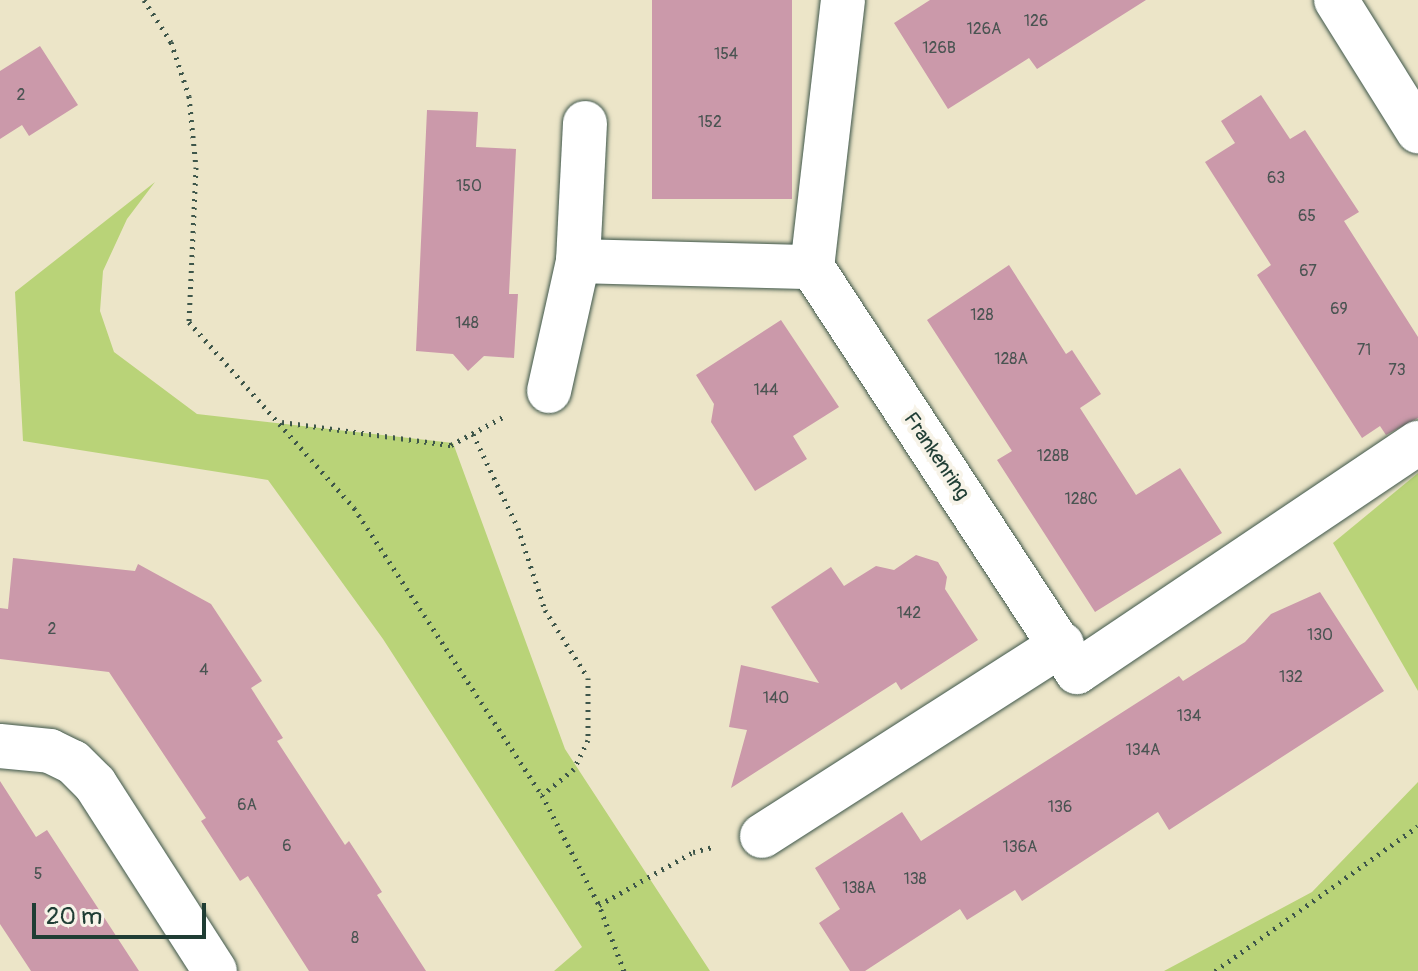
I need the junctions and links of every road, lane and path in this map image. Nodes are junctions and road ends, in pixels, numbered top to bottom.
1 (144, 0) edge
2 (843, 0) edge
3 (1336, 0) edge
4 (585, 123) dead end
5 (1418, 131) edge
6 (578, 261) junction
7 (812, 267) junction
8 (549, 391) joint
9 (281, 422) junction
10 (473, 434) junction
11 (1418, 443) edge
12 (1062, 644) junction
13 (0, 746) edge
14 (542, 795) junction
15 (1418, 826) edge
16 (762, 836) joint
17 (599, 905) junction
18 (215, 971) edge
19 (624, 971) edge
20 (1215, 971) edge

1 - 9 path
2 - 7 street
3 - 5 street
4 - 6 street
6 - 7 street
6 - 8 street
7 - 12 street, Frankenring
8 - 10 path
9 - 10 path
9 - 14 path
10 - 14 path
11 - 12 street, Frankenring
12 - 16 street
13 - 18 street
14 - 17 path
15 - 20 path
16 - 17 path
17 - 19 path

